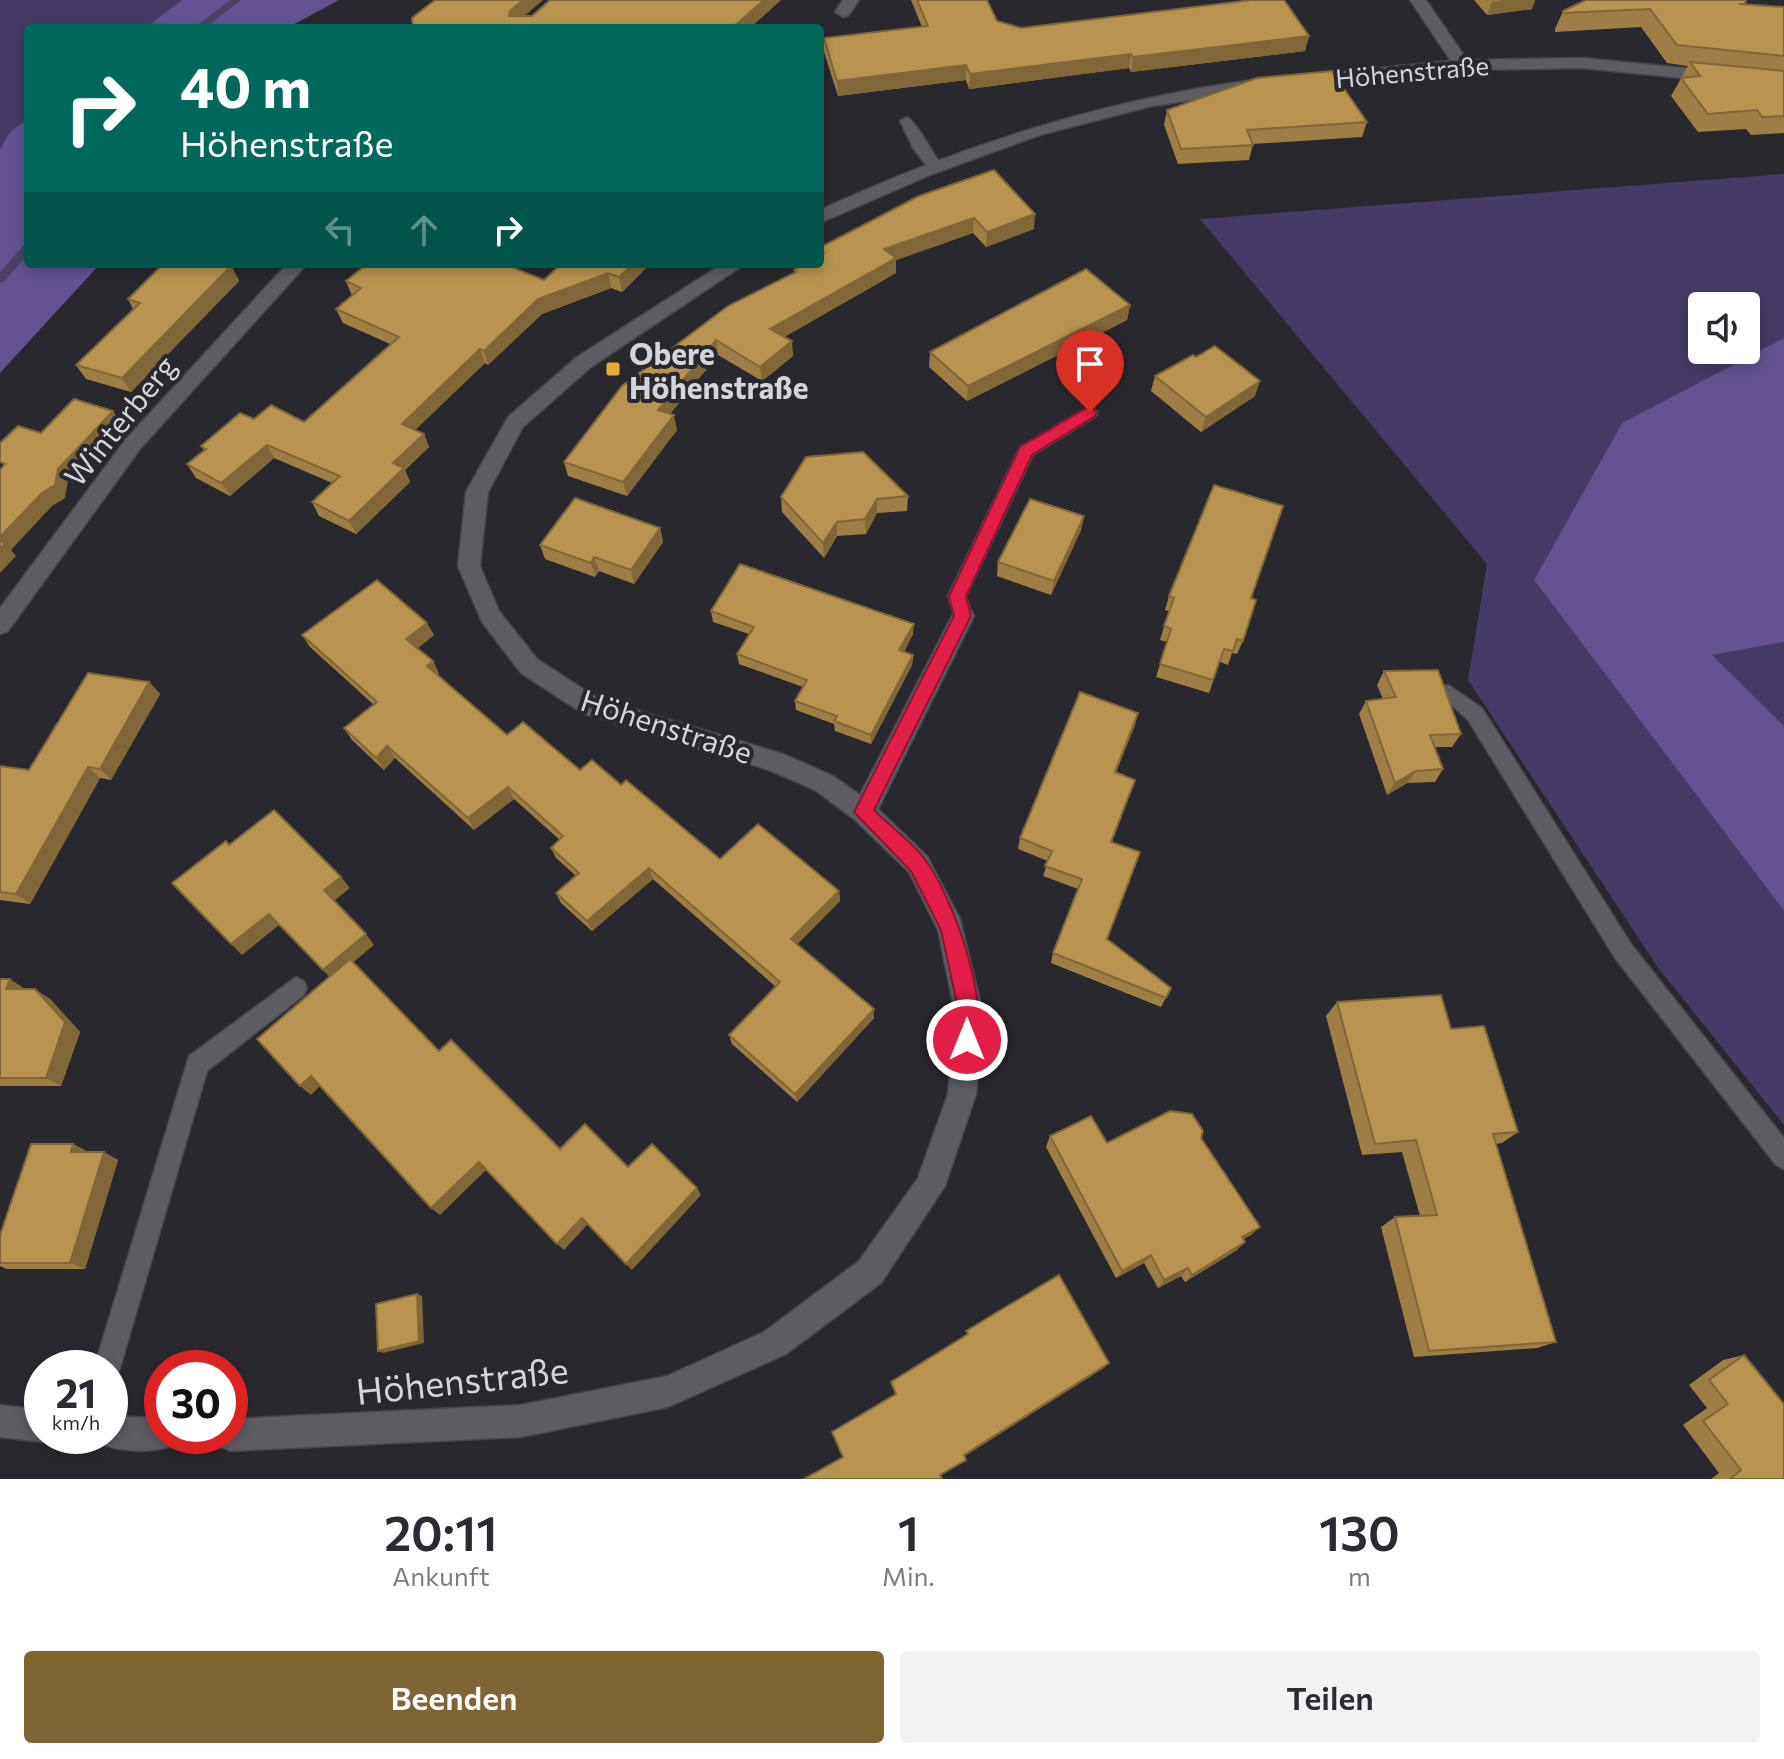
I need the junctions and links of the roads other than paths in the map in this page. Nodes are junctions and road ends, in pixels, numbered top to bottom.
1 (1418, 0) edge
2 (1462, 65) junction
3 (1737, 78) edge
4 (907, 121) dead end
5 (935, 167) junction
6 (824, 215) edge
7 (294, 268) edge
8 (729, 268) edge
9 (1090, 412) dead end
10 (963, 616) joint
11 (0, 625) edge
12 (1448, 693) edge
13 (864, 812) junction
14 (296, 988) dead end
15 (1784, 1157) edge
16 (112, 1350) edge
17 (0, 1421) edge
18 (24, 1424) edge
19 (248, 1435) edge

1 - 2 street
2 - 3 street, Höhenstraße
2 - 5 street, Höhenstraße
4 - 5 lane
5 - 6 street, Höhenstraße
7 - 11 street, Winterberg
8 - 13 street, Höhenstraße
9 - 10 lane
10 - 13 street
12 - 15 lane
13 - 19 street, Höhenstraße
14 - 16 lane
17 - 18 street

